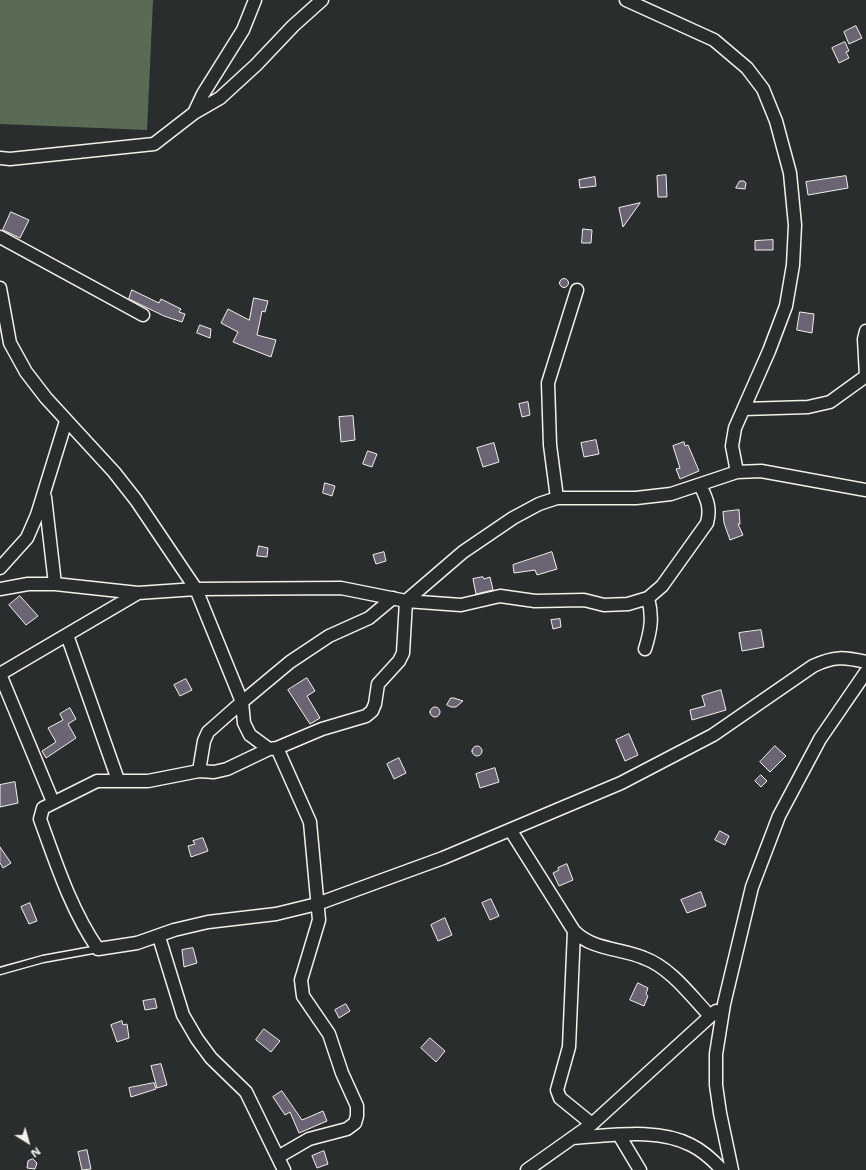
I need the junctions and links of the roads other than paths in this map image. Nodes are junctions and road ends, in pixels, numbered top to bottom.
1 (255, 0) edge
2 (322, 0) edge
3 (626, 0) edge
4 (194, 113) junction
5 (5, 159) edge
6 (0, 170) edge
7 (0, 237) edge
8 (0, 288) edge
9 (578, 290) dead end
10 (143, 315) dead end
11 (866, 331) edge
12 (866, 376) edge
13 (744, 409) junction
14 (66, 421) junction
15 (737, 472) junction
16 (700, 485) junction
17 (866, 490) edge
18 (45, 493) junction
19 (557, 498) junction
20 (0, 568) edge
21 (55, 584) junction
22 (0, 589) edge
23 (196, 589) junction
24 (138, 593) junction
25 (393, 598) junction
26 (648, 598) junction
27 (406, 601) junction
28 (67, 635) junction
29 (645, 649) dead end
30 (866, 662) edge
31 (866, 672) edge
32 (0, 674) edge
33 (242, 702) junction
34 (273, 748) junction
35 (199, 771) junction
36 (118, 780) junction
37 (53, 802) junction
38 (511, 831) junction
39 (317, 904) junction
40 (574, 931) junction
41 (158, 937) junction
42 (98, 949) junction
43 (0, 972) edge
44 (724, 1004) junction
45 (710, 1016) junction
46 (592, 1124) junction
47 (618, 1135) junction
48 (571, 1138) junction
49 (278, 1157) junction
50 (284, 1170) edge
51 (527, 1170) edge
52 (640, 1170) edge
53 (722, 1170) edge
54 (732, 1170) edge

1 - 4 street
2 - 4 street
3 - 13 street
4 - 5 street
5 - 6 street
7 - 10 street
8 - 14 street
9 - 19 street
11 - 12 street
12 - 13 street
13 - 15 street
14 - 18 street
14 - 23 street
15 - 16 street
15 - 17 street
16 - 19 street
16 - 26 street
18 - 20 street
18 - 21 street
19 - 27 street
21 - 22 street
21 - 24 street
23 - 24 street
23 - 25 street
23 - 33 street
24 - 28 street
25 - 27 street
25 - 33 street
26 - 27 street
26 - 29 street
27 - 34 street
28 - 32 street
28 - 36 street
30 - 38 street
31 - 44 street
32 - 37 street
33 - 34 street
33 - 35 street
34 - 35 street
34 - 39 street
35 - 36 street
36 - 37 street
37 - 42 street
38 - 39 street
38 - 40 street
39 - 41 street
39 - 49 street
40 - 45 street
40 - 46 street
41 - 42 street
41 - 49 street
42 - 43 lane
44 - 45 street
44 - 54 street
45 - 46 street
46 - 48 street
47 - 48 street
47 - 52 street
47 - 53 street
48 - 51 street
49 - 50 street

